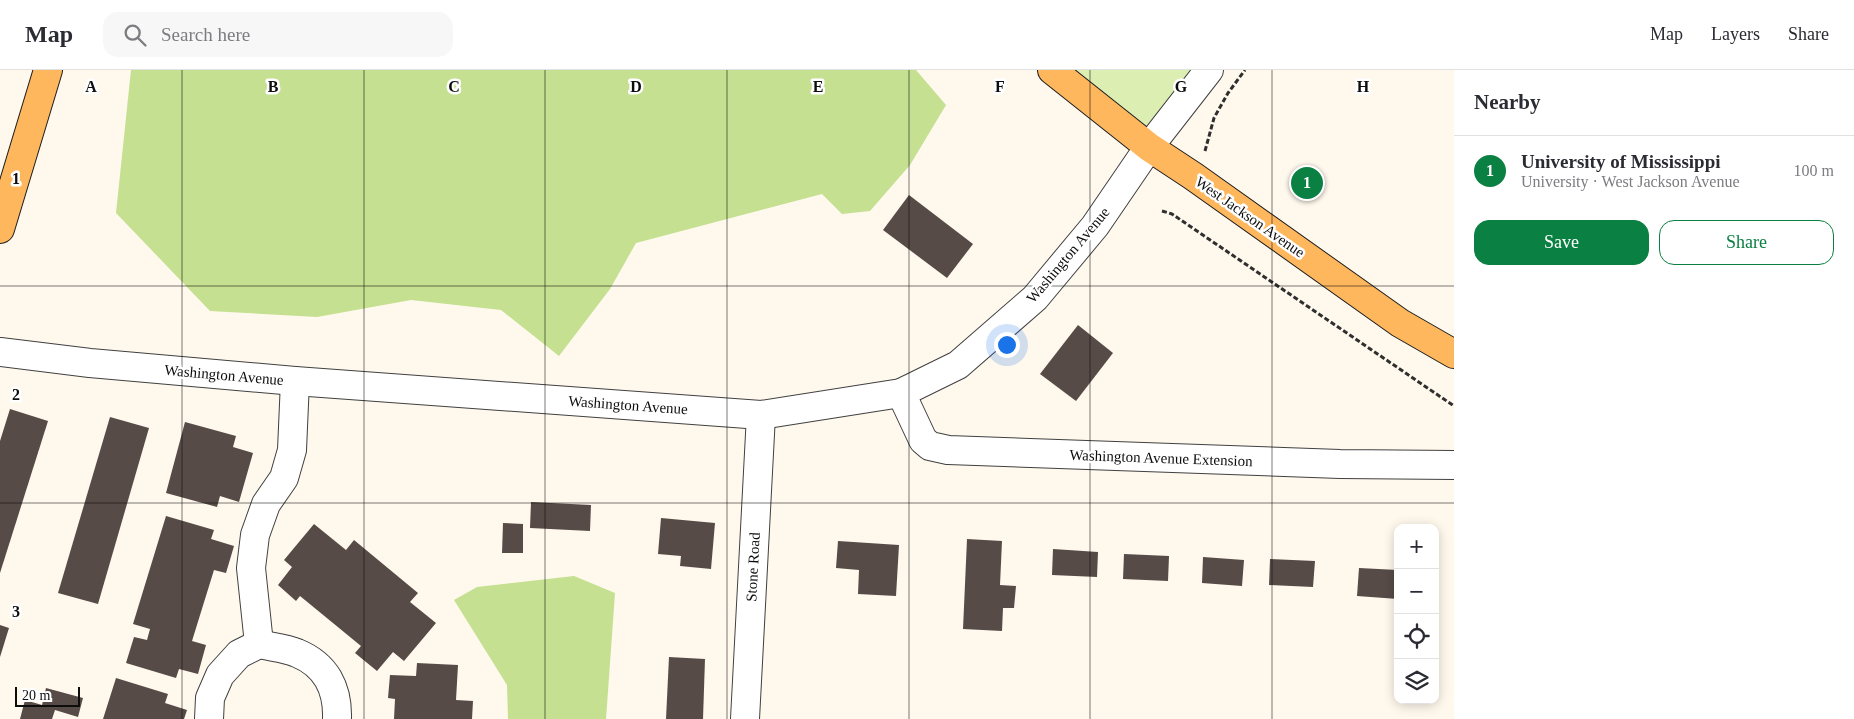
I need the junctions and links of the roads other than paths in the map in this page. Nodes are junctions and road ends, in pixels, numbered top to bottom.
1 (48, 70) edge
2 (1052, 70) edge
3 (1209, 70) edge
4 (1149, 147) junction
5 (0, 229) edge
6 (0, 352) edge
7 (1454, 354) edge
8 (295, 381) junction
9 (901, 393) junction
10 (761, 415) junction
11 (1454, 465) edge
12 (259, 644) junction
13 (208, 719) edge
14 (337, 719) edge
15 (745, 719) edge

1 - 5 main road
2 - 4 main road, West Jackson Avenue
3 - 4 street, Washington Avenue
4 - 7 main road, West Jackson Avenue
4 - 9 street, Washington Avenue
6 - 8 street, Washington Avenue
8 - 10 street, Washington Avenue
8 - 12 street
9 - 10 street, Washington Avenue
9 - 11 street, Washington Avenue Extension
10 - 15 street, Stone Road
12 - 13 street
12 - 14 street

